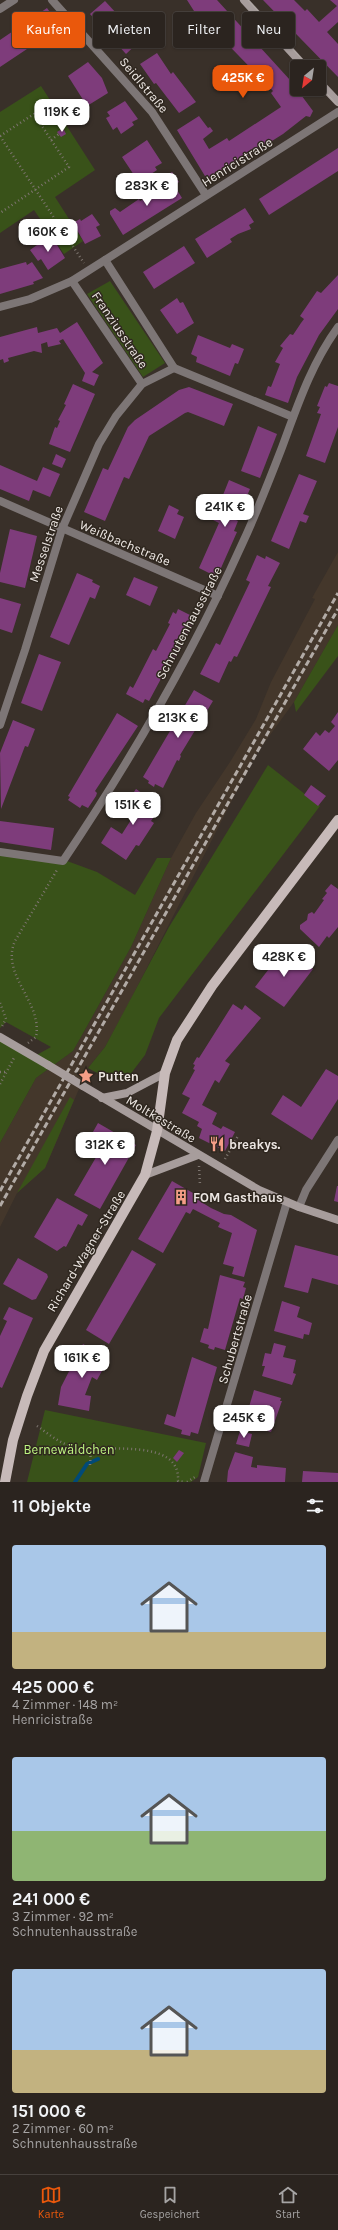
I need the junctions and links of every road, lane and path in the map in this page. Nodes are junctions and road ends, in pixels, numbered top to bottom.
1 (14, 0) edge
2 (52, 0) edge
3 (244, 0) edge
4 (0, 9) edge
5 (299, 60) edge
6 (326, 89) edge
7 (338, 102) edge
8 (338, 112) edge
9 (59, 134) dead end
10 (0, 136) edge
11 (51, 140) junction
12 (35, 190) junction
13 (206, 196) junction
14 (0, 213) edge
15 (104, 260) junction
16 (89, 270) junction
17 (72, 281) junction
18 (0, 307) edge
19 (338, 326) edge
20 (174, 368) junction
21 (142, 384) junction
22 (293, 417) junction
23 (0, 501) edge
24 (62, 529) junction
25 (218, 596) junction
26 (0, 725) edge
27 (338, 820) edge
28 (0, 852) edge
29 (63, 861) junction
30 (0, 1003) edge
31 (0, 1030) edge
32 (0, 1037) edge
33 (20, 1049) junction
34 (0, 1072) edge
35 (5, 1072) junction
36 (165, 1072) junction
37 (0, 1084) edge
38 (102, 1098) junction
39 (157, 1130) junction
40 (238, 1136) dead end
41 (338, 1140) edge
42 (198, 1155) junction
43 (220, 1168) junction
44 (145, 1175) junction
45 (200, 1185) dead end
46 (287, 1202) junction
47 (299, 1207) junction
48 (338, 1220) edge
49 (37, 1426) dead end
50 (91, 1448) junction
51 (90, 1465) dead end
52 (178, 1481) edge
53 (5, 1482) edge
54 (184, 1482) edge
55 (204, 1482) edge

1 - 4 street
2 - 13 street, Seidlstraße
3 - 5 street
6 - 7 street
8 - 13 street, Henricistraße
9 - 11 path
10 - 11 path
10 - 12 path
11 - 12 path
12 - 14 path
12 - 16 path
13 - 15 street, Henricistraße
15 - 16 street, Henricistraße
15 - 20 street, Franziusstraße
16 - 17 street, Henricistraße
17 - 18 street, Henricistraße
17 - 21 street, Franziusstraße
19 - 22 street, Schnutenhausstraße
20 - 21 street, Franziusstraße
20 - 22 street
21 - 24 street, Messelstraße
22 - 25 street, Schnutenhausstraße
23 - 24 street, Weißbachstraße
24 - 25 street, Weißbachstraße
24 - 26 street, Messelstraße
25 - 29 street, Schnutenhausstraße
27 - 36 main road, Richard-Wagner-Straße
28 - 29 street
29 - 33 path
30 - 31 path
32 - 33 street, Moltkestraße
33 - 35 path
33 - 38 street, Moltkestraße, bridge
34 - 35 path
35 - 37 path
36 - 38 street
36 - 39 main road, Richard-Wagner-Straße
38 - 39 street, Moltkestraße
39 - 42 street, Moltkestraße
39 - 44 main road, Richard-Wagner-Straße
40 - 43 path
41 - 47 street
42 - 43 street, Moltkestraße
42 - 44 street
42 - 45 path
43 - 46 street, Moltkestraße
44 - 53 main road, Richard-Wagner-Straße
46 - 47 street, Moltkestraße
46 - 55 street, Schubertstraße
47 - 48 street, Moltkestraße
49 - 50 path
50 - 51 path
50 - 52 path
52 - 54 path

